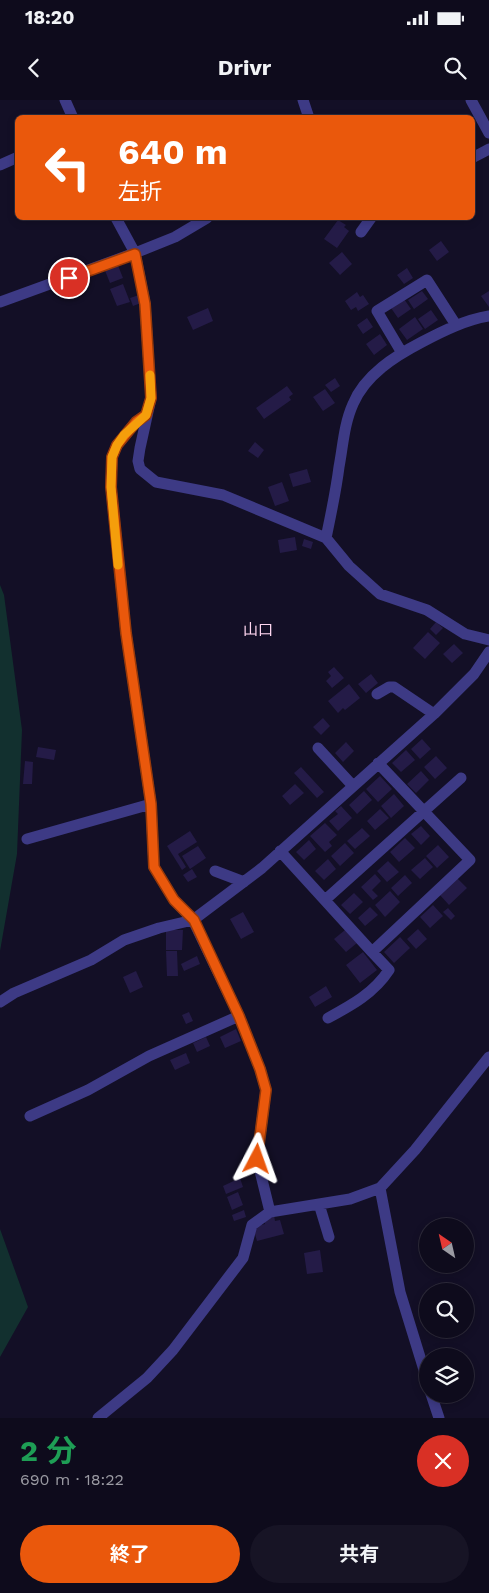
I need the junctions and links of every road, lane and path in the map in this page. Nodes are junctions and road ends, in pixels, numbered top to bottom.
1 (65, 100) edge
2 (304, 100) edge
3 (471, 100) edge
4 (72, 115) edge
5 (308, 115) edge
6 (489, 133) edge
7 (489, 149) edge
8 (475, 156) edge
9 (15, 158) edge
10 (0, 165) edge
11 (117, 220) edge
12 (204, 220) edge
13 (370, 220) edge
14 (361, 232) dead end
15 (135, 254) junction
16 (0, 302) edge
17 (489, 316) edge
18 (456, 325) junction
19 (402, 353) junction
20 (146, 415) junction
21 (326, 538) junction
22 (489, 640) edge
23 (489, 652) edge
24 (377, 694) dead end
25 (434, 714) junction
26 (318, 748) dead end
27 (378, 763) junction
28 (461, 778) dead end
29 (354, 786) junction
30 (151, 804) junction
31 (424, 812) junction
32 (27, 839) dead end
33 (280, 851) junction
34 (215, 871) dead end
35 (244, 882) junction
36 (325, 900) junction
37 (194, 920) junction
38 (372, 952) junction
39 (0, 1002) edge
40 (239, 1016) junction
41 (328, 1018) dead end
42 (489, 1057) edge
43 (30, 1116) dead end
44 (380, 1188) junction
45 (318, 1204) junction
46 (270, 1212) junction
47 (329, 1237) dead end
48 (419, 1354) edge
49 (434, 1403) edge
50 (98, 1418) edge
51 (439, 1418) edge

1 - 4 street
2 - 5 street
3 - 6 street
7 - 8 street
9 - 10 street
11 - 15 street
12 - 15 street
13 - 14 street
15 - 16 street
15 - 20 street
17 - 18 street
18 - 19 street
18 - 19 street
19 - 21 street
20 - 21 street
20 - 30 street
21 - 22 street
23 - 25 street
24 - 25 street
25 - 27 street
26 - 29 street
27 - 29 street
27 - 31 street
28 - 31 street
29 - 33 street
30 - 32 street
30 - 37 street
31 - 36 street
31 - 38 street
33 - 35 street
33 - 36 street
34 - 35 street
35 - 37 street
36 - 38 street
37 - 39 street
37 - 40 street
38 - 41 street
40 - 43 street
40 - 46 street
42 - 44 street
44 - 45 street
44 - 48 street
45 - 46 street
45 - 47 street
46 - 50 street
49 - 51 street

